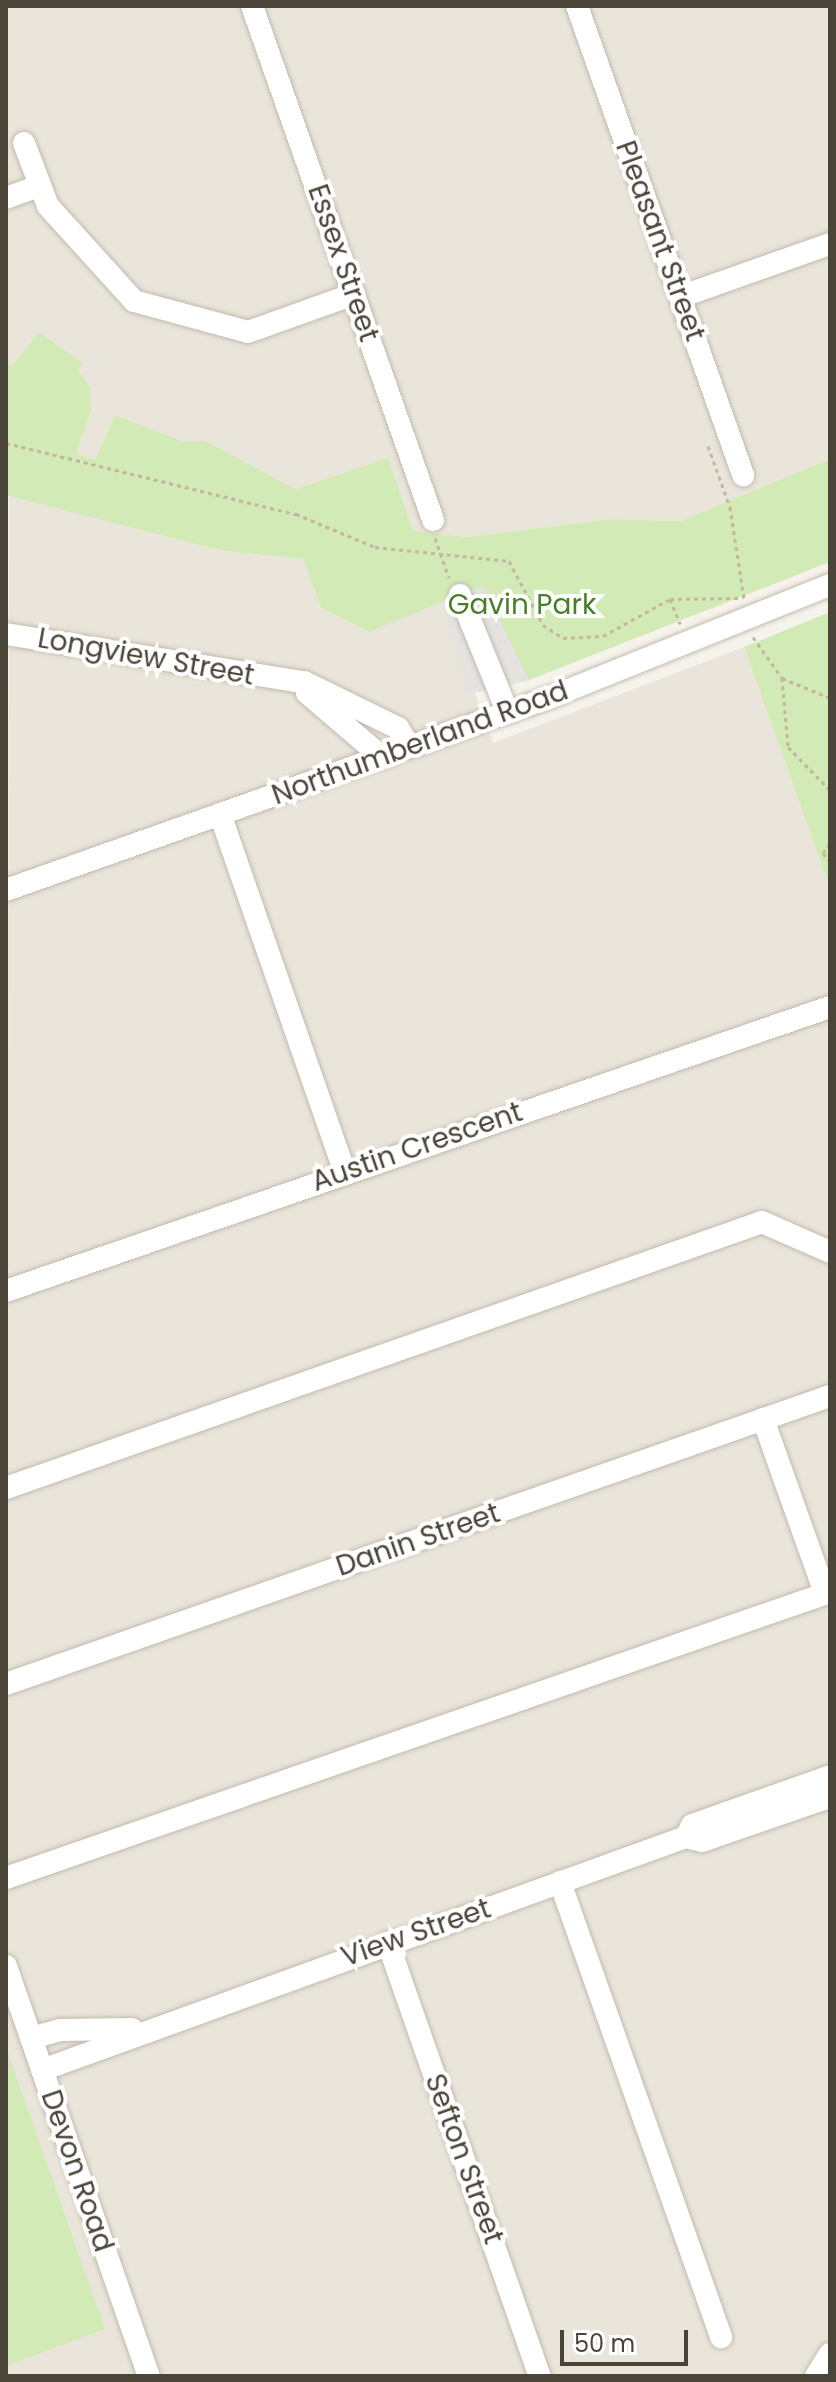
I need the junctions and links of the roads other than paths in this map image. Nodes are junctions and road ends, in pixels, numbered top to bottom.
1 (252, 6) edge
2 (577, 6) edge
3 (24, 143) dead end
4 (39, 186) junction
5 (6, 198) edge
6 (830, 244) edge
7 (354, 294) junction
8 (680, 297) junction
9 (743, 475) dead end
10 (433, 520) road end
11 (830, 585) edge
12 (460, 595) road end
13 (6, 634) edge
14 (285, 682) junction
15 (508, 713) junction
16 (410, 747) junction
17 (382, 757) junction
18 (220, 814) junction
19 (6, 890) edge
20 (830, 1007) edge
21 (345, 1173) junction
22 (830, 1252) edge
23 (6, 1291) edge
24 (830, 1396) edge
25 (763, 1419) junction
26 (6, 1488) edge
27 (828, 1592) edge
28 (6, 1684) edge
29 (830, 1776) edge
30 (830, 1797) edge
31 (686, 1837) junction
32 (6, 1878) edge
33 (560, 1882) junction
34 (388, 1943) junction
35 (6, 1966) edge
36 (10, 1989) edge
37 (14, 2012) edge
38 (145, 2028) junction
39 (31, 2038) junction
40 (42, 2070) junction
41 (721, 2337) dead end
42 (830, 2354) edge
43 (149, 2376) edge
44 (540, 2376) edge
45 (816, 2376) edge

1 - 7 street, Essex Street
2 - 8 street, Pleasant Street
3 - 4 street
4 - 5 street
4 - 7 street
6 - 8 street
7 - 10 street, Essex Street
8 - 9 street, Pleasant Street
11 - 15 street, Northumberland Road
12 - 15 street
13 - 14 street, Longview Street
14 - 16 street, Longview Street
14 - 17 street, Longview Street
15 - 16 street, Northumberland Road
16 - 17 street, Northumberland Road
17 - 18 street, Northumberland Road
18 - 19 street, Northumberland Road
18 - 21 street
20 - 21 street, Austin Crescent
21 - 23 street, Austin Crescent
22 - 26 street
24 - 25 street, Danin Street
25 - 27 street
25 - 28 street, Danin Street
27 - 32 street
29 - 31 street, View Street
30 - 31 street, View Street
31 - 33 street, View Street
33 - 34 street, View Street
33 - 41 street
34 - 38 street, View Street
34 - 44 street, Sefton Street
35 - 36 street, Devon Road
36 - 37 street, Devon Road
37 - 39 street, Devon Road
38 - 39 street, View Street
38 - 40 street, View Street
39 - 40 street, Devon Road
40 - 43 street, Devon Road
42 - 45 street

